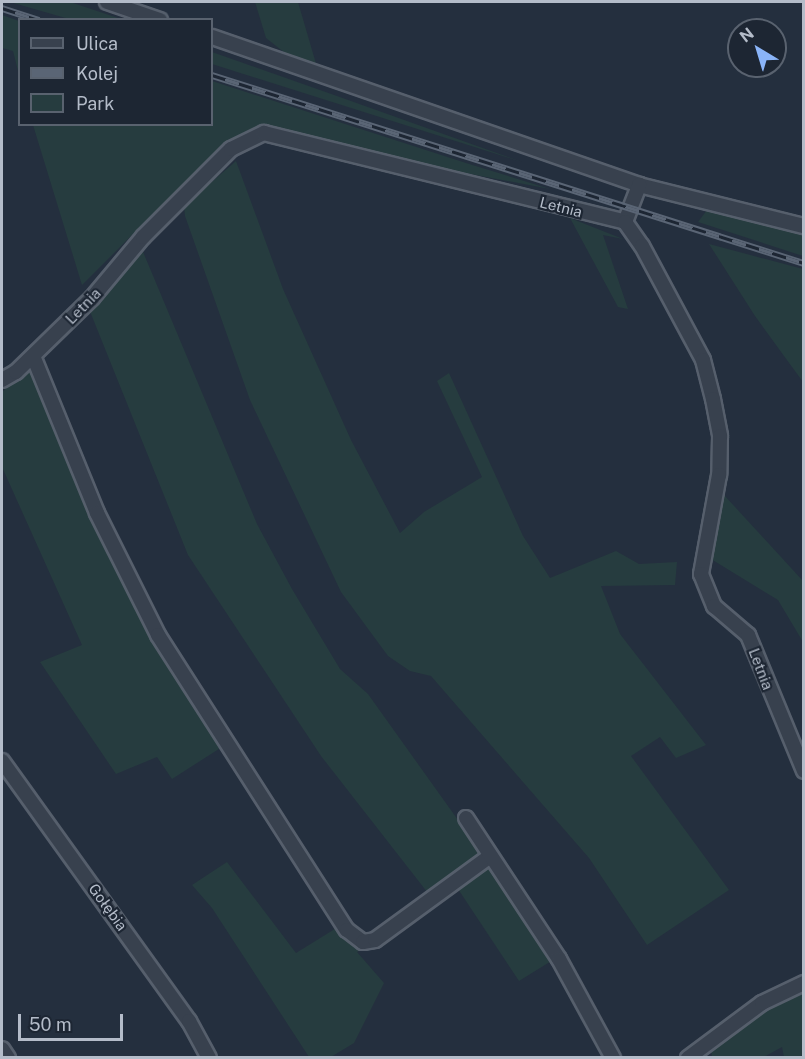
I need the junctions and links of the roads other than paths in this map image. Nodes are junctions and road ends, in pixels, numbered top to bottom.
1 (107, 2) edge
2 (153, 18) edge
3 (213, 37) edge
4 (639, 185) junction
5 (625, 222) junction
6 (804, 226) edge
7 (33, 356) junction
8 (2, 380) edge
9 (2, 761) edge
10 (804, 771) edge
11 (466, 818) dead end
12 (490, 856) junction
13 (804, 983) edge
14 (2, 1049) edge
15 (8, 1058) edge
16 (209, 1058) edge
17 (613, 1058) edge
18 (688, 1058) edge

1 - 2 street
3 - 4 street
4 - 5 street
4 - 6 street
5 - 7 street, Letnia
5 - 10 street, Letnia
7 - 8 street, Letnia
7 - 12 street
9 - 16 street, Gołębia
11 - 12 street
12 - 17 street
13 - 18 street
14 - 15 street

